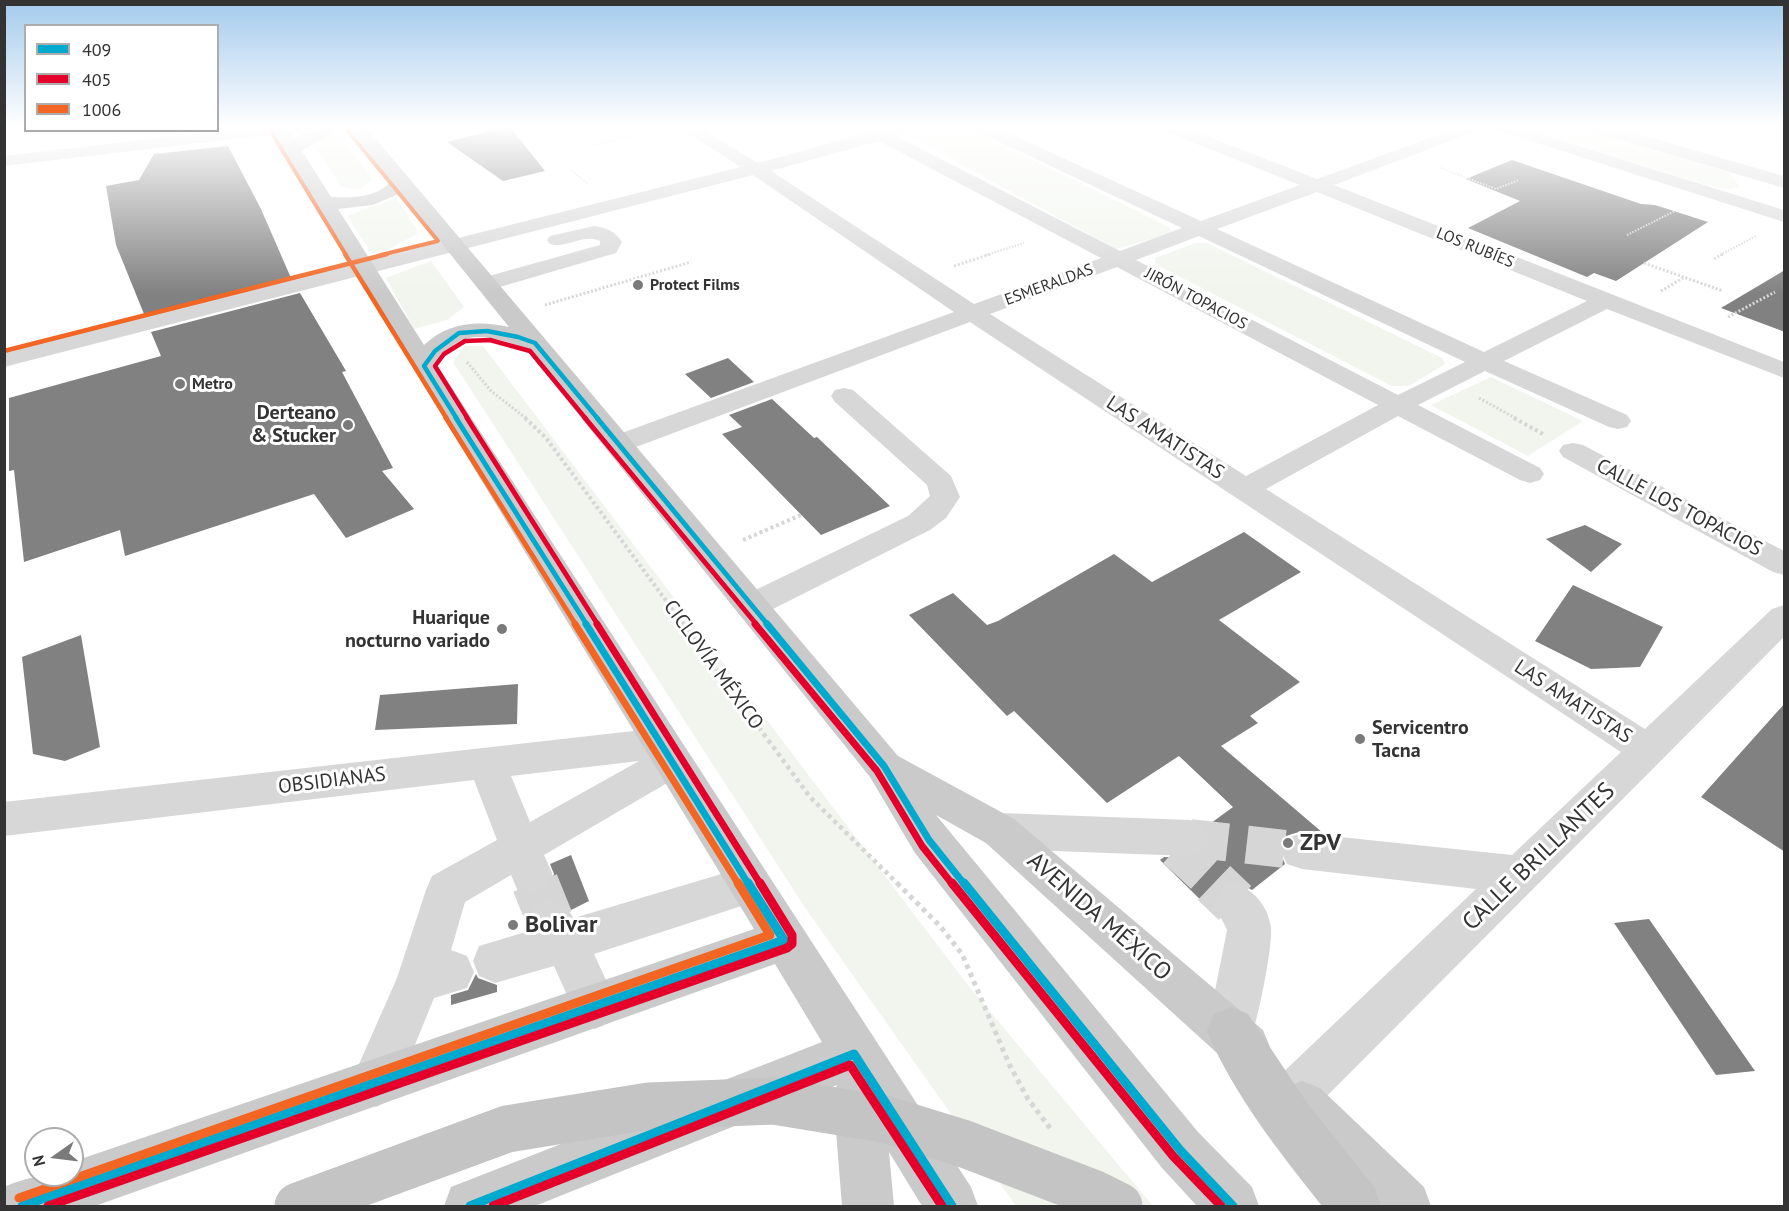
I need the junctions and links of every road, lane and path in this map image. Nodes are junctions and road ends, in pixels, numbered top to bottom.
1 (312, 182) edge
2 (401, 182) joint
3 (715, 182) edge
4 (775, 182) edge
5 (972, 182) edge
6 (1099, 182) edge
7 (1307, 182) edge
8 (1330, 182) edge
9 (1476, 182) edge
10 (1515, 182) edge
11 (1674, 182) edge
12 (1785, 183) edge
13 (1318, 186) junction
14 (1710, 193) junction
15 (325, 202) junction
16 (1746, 204) junction
17 (1785, 216) edge
18 (561, 229) junction
19 (1063, 229) junction
20 (1200, 229) junction
21 (515, 231) junction
22 (1764, 231) dead end
23 (1627, 235) dead end
24 (536, 245) junction
25 (458, 250) junction
26 (1119, 259) junction
27 (1714, 259) dead end
28 (691, 262) dead end
29 (1644, 263) dead end
30 (364, 269) junction
31 (920, 278) junction
32 (486, 284) junction
33 (1723, 291) dead end
34 (1775, 292) dead end
35 (1607, 300) junction
36 (972, 313) junction
37 (512, 315) junction
38 (1695, 335) junction
39 (447, 337) junction
40 (535, 343) junction
41 (4, 360) edge
42 (1485, 362) junction
43 (424, 366) junction
44 (1785, 371) edge
45 (844, 396) dead end
46 (1398, 405) junction
47 (1618, 421) dead end
48 (618, 444) junction
49 (1573, 451) dead end
50 (1530, 474) dead end
51 (1245, 489) junction
52 (801, 515) dead end
53 (709, 554) junction
54 (1785, 564) edge
55 (751, 606) junction
56 (1785, 617) edge
57 (1648, 750) junction
58 (666, 752) junction
59 (486, 763) junction
60 (884, 766) junction
61 (4, 819) edge
62 (1000, 831) junction
63 (1177, 841) tunnel mouth
64 (1302, 851) tunnel mouth
65 (526, 861) junction
66 (1521, 875) junction
67 (748, 885) junction
68 (1235, 903) tunnel mouth
69 (558, 931) junction
70 (784, 940) junction
71 (495, 961) dead end
72 (595, 1006) junction
73 (1231, 1031) junction
74 (854, 1054) junction
75 (376, 1082) junction
76 (1293, 1096) junction
77 (1056, 1135) dead end
78 (22, 1206) edge
79 (298, 1206) edge
80 (470, 1206) edge
81 (868, 1206) edge
82 (952, 1206) edge
83 (1119, 1206) edge
84 (1233, 1206) edge
85 (1354, 1206) edge
86 (1405, 1206) edge

1 - 15 main road
2 - 15 main road
2 - 25 main road, AVENIDA MÉXICO
3 - 18 street
4 - 31 street, LAS AMATISTAS
5 - 19 street, JIRÓN TOPACIOS
6 - 20 street
7 - 13 street, LOS RUBÍES
8 - 13 street, ESMERALDAS
9 - 10 path
11 - 14 street
12 - 16 street
13 - 20 street, ESMERALDAS
13 - 35 street, LOS RUBÍES
14 - 16 street
14 - 23 path
15 - 30 main road
16 - 17 street
18 - 21 street
18 - 24 street
18 - 32 street
19 - 26 street, JIRÓN TOPACIOS
19 - 31 path
20 - 26 street, ESMERALDAS
20 - 42 street
21 - 24 street
21 - 25 street
22 - 27 path
24 - 25 street
25 - 30 street
25 - 32 main road, AVENIDA MÉXICO
26 - 36 street, ESMERALDAS
26 - 46 street, JIRÓN TOPACIOS
28 - 37 path
29 - 33 path
30 - 41 street
30 - 43 main road
31 - 36 street, LAS AMATISTAS
32 - 37 main road, AVENIDA MÉXICO
34 - 38 path
35 - 38 street, LOS RUBÍES
35 - 42 street
36 - 48 street, ESMERALDAS
36 - 51 street, LAS AMATISTAS
37 - 40 main road, AVENIDA MÉXICO
38 - 44 street, LOS RUBÍES
39 - 40 main road
39 - 43 main road
39 - 77 path, CICLOVÍA MÉXICO
40 - 48 main road, AVENIDA MÉXICO
42 - 46 street
42 - 47 street
43 - 58 main road
45 - 55 street
46 - 50 street, JIRÓN TOPACIOS
46 - 51 street
48 - 53 main road, AVENIDA MÉXICO
49 - 54 street, CALLE LOS TOPACIOS
51 - 57 street, LAS AMATISTAS
52 - 53 path
53 - 55 main road, AVENIDA MÉXICO
55 - 60 main road, AVENIDA MÉXICO
56 - 57 street, CALLE BRILLANTES
57 - 66 street, CALLE BRILLANTES
58 - 59 street, OBSIDIANAS
58 - 65 street
58 - 67 main road
59 - 61 street, OBSIDIANAS
59 - 65 street
60 - 62 main road, AVENIDA MÉXICO
60 - 84 main road, AVENIDA MÉXICO
62 - 63 street
62 - 73 main road, AVENIDA MÉXICO
64 - 66 street
65 - 75 street
66 - 76 street, CALLE BRILLANTES
67 - 69 street
67 - 70 main road
68 - 73 street
69 - 71 street
69 - 72 street
70 - 72 main road
70 - 74 main road
72 - 75 main road
73 - 76 main road, AVENIDA MÉXICO
73 - 85 highway
74 - 80 main road
74 - 81 main road
74 - 82 main road
75 - 78 main road
76 - 86 main road, AVENIDA MÉXICO
79 - 83 highway, bridge

